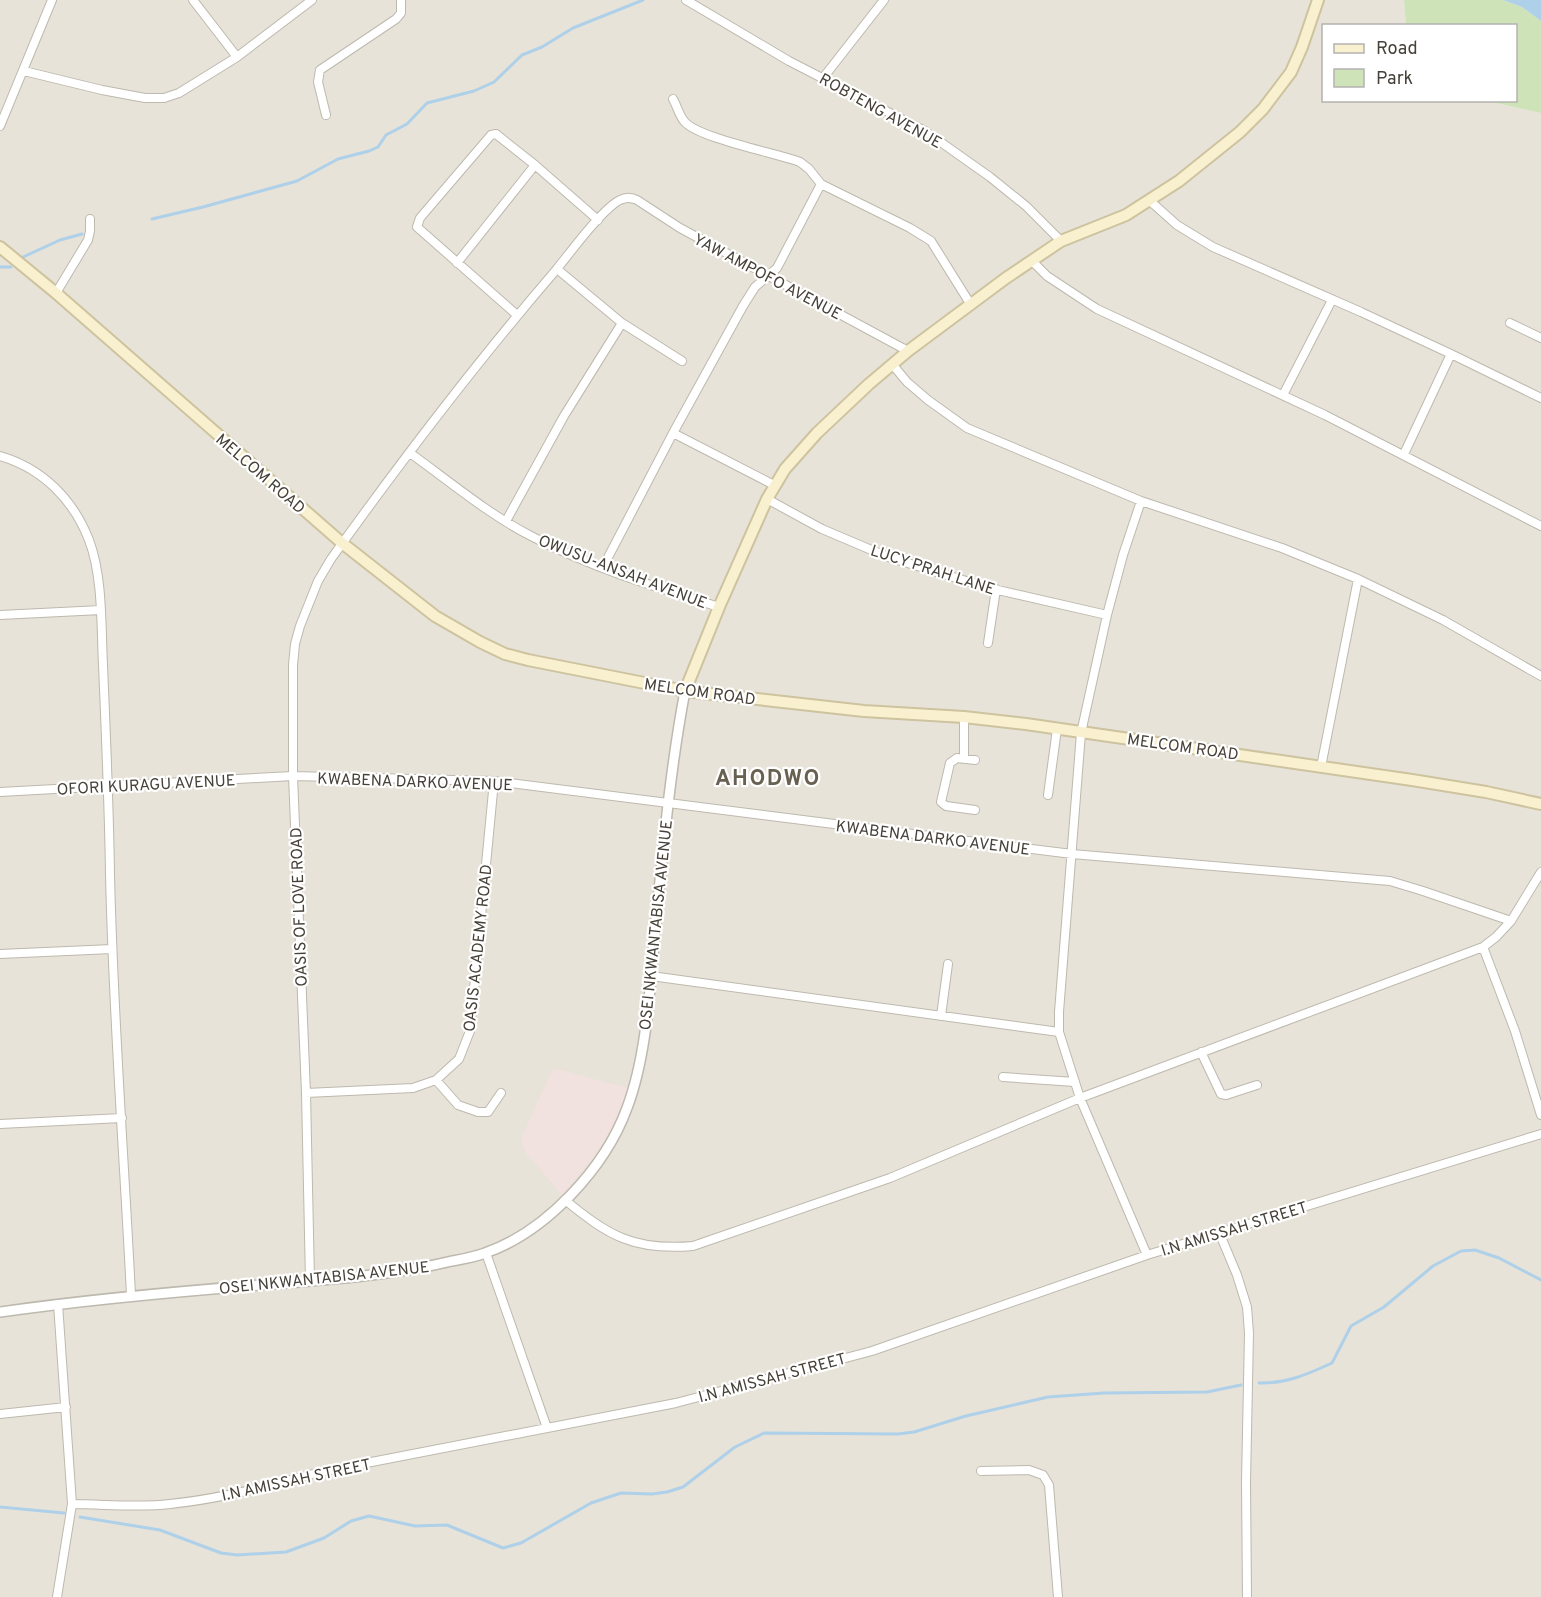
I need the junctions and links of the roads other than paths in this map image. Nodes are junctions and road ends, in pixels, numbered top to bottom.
1 (52, 0) edge
2 (193, 0) edge
3 (312, 0) edge
4 (401, 0) edge
5 (686, 0) edge
6 (884, 0) edge
7 (1318, 0) edge
8 (237, 57) junction
9 (24, 71) junction
10 (823, 78) junction
11 (673, 99) dead end
12 (326, 115) dead end
13 (0, 126) edge
14 (535, 165) junction
15 (821, 184) junction
16 (631, 197) joint
17 (1149, 200) junction
18 (90, 219) dead end
19 (598, 220) junction
20 (1061, 241) junction
21 (0, 247) edge
22 (1032, 261) junction
23 (456, 263) junction
24 (556, 269) junction
25 (770, 276) junction
26 (56, 293) junction
27 (1332, 300) junction
28 (972, 305) junction
29 (516, 315) junction
30 (622, 323) junction
31 (1510, 323) dead end
32 (1541, 338) edge
33 (908, 351) junction
34 (1451, 354) junction
35 (682, 361) dead end
36 (892, 364) junction
37 (1283, 395) junction
38 (1541, 398) edge
39 (673, 433) junction
40 (410, 453) junction
41 (1404, 454) junction
42 (0, 456) edge
43 (774, 485) junction
44 (767, 499) junction
45 (1141, 501) junction
46 (506, 521) junction
47 (1541, 526) edge
48 (342, 543) junction
49 (603, 567) junction
50 (1358, 579) junction
51 (996, 589) junction
52 (718, 607) junction
53 (101, 610) junction
54 (0, 615) edge
55 (1107, 615) junction
56 (988, 643) dead end
57 (1541, 676) edge
58 (685, 691) junction
59 (964, 717) junction
60 (1057, 729) junction
61 (1081, 734) junction
62 (963, 758) junction
63 (975, 760) dead end
64 (1322, 766) junction
65 (293, 776) junction
66 (494, 781) junction
67 (109, 786) junction
68 (0, 792) edge
69 (1048, 795) dead end
70 (668, 803) junction
71 (1541, 804) edge
72 (975, 810) dead end
73 (1072, 854) junction
74 (1541, 872) edge
75 (1511, 921) junction
76 (1483, 948) junction
77 (112, 949) junction
78 (0, 954) edge
79 (948, 964) dead end
80 (651, 976) junction
81 (941, 1016) junction
82 (1059, 1032) junction
83 (1202, 1052) junction
84 (1003, 1077) dead end
85 (436, 1080) junction
86 (1075, 1082) junction
87 (1257, 1084) dead end
88 (306, 1093) junction
89 (501, 1093) dead end
90 (1080, 1098) junction
91 (1541, 1115) edge
92 (122, 1118) junction
93 (0, 1124) edge
94 (1541, 1134) edge
95 (565, 1200) junction
96 (1219, 1232) junction
97 (486, 1253) junction
98 (1147, 1255) junction
99 (310, 1281) junction
100 (131, 1295) junction
101 (58, 1304) junction
102 (0, 1312) edge
103 (66, 1407) junction
104 (0, 1414) edge
105 (547, 1428) junction
106 (981, 1471) dead end
107 (72, 1504) junction
108 (57, 1597) edge
109 (1058, 1597) edge
110 (1247, 1597) edge

1 - 9 street
2 - 8 street
3 - 8 street
4 - 12 street
5 - 10 street, ROBTENG AVENUE
6 - 10 street
7 - 17 main road
8 - 9 street
9 - 13 street
10 - 20 street, ROBTENG AVENUE
11 - 15 street
14 - 19 street
14 - 23 street
14 - 23 street
15 - 25 street
15 - 28 street
16 - 19 street, OASIS OF LOVE ROAD
16 - 25 street, YAW AMPOFO AVENUE
17 - 20 main road
17 - 27 street
18 - 26 street
19 - 24 street, OASIS OF LOVE ROAD
20 - 22 main road
21 - 26 main road, MELCOM ROAD
22 - 28 main road
22 - 37 street
23 - 29 street
24 - 29 street, OASIS OF LOVE ROAD
24 - 30 street
25 - 33 street, YAW AMPOFO AVENUE
25 - 39 street
26 - 48 main road, MELCOM ROAD
27 - 34 street
27 - 37 street
28 - 33 main road
29 - 40 street, OASIS OF LOVE ROAD
30 - 35 street
30 - 46 street
31 - 32 street
33 - 36 main road
34 - 38 street
34 - 41 street
36 - 43 main road
36 - 45 street
37 - 41 street
39 - 43 street
39 - 49 street
40 - 46 street, OWUSU-ANSAH AVENUE
40 - 48 street, OASIS OF LOVE ROAD
41 - 47 street
42 - 53 street
43 - 44 main road
44 - 51 street, LUCY PRAH LANE
44 - 52 main road
45 - 50 street
45 - 55 street
46 - 49 street, OWUSU-ANSAH AVENUE
48 - 58 main road, MELCOM ROAD
48 - 65 street, OASIS OF LOVE ROAD
49 - 52 street, OWUSU-ANSAH AVENUE
50 - 57 street
50 - 64 street
51 - 55 street, LUCY PRAH LANE
51 - 56 street
52 - 58 main road
53 - 54 street
53 - 67 street
55 - 61 street
58 - 59 main road, MELCOM ROAD
58 - 70 street, OSEI NKWANTABISA AVENUE
59 - 60 main road, MELCOM ROAD
59 - 62 street
60 - 61 main road, MELCOM ROAD
60 - 69 street
61 - 64 main road, MELCOM ROAD
61 - 73 street
62 - 63 street
62 - 72 street
64 - 71 main road, MELCOM ROAD
65 - 66 street, KWABENA DARKO AVENUE
65 - 67 street, OFORI KURAGU AVENUE
65 - 88 street, OASIS OF LOVE ROAD
66 - 70 street, KWABENA DARKO AVENUE
66 - 85 street, OASIS ACADEMY ROAD
67 - 68 street, OFORI KURAGU AVENUE
67 - 77 street
70 - 73 street, KWABENA DARKO AVENUE
70 - 80 street, OSEI NKWANTABISA AVENUE
73 - 75 street, KWABENA DARKO AVENUE
73 - 82 street
74 - 75 street
75 - 76 street
76 - 83 street
76 - 91 street
77 - 78 street
77 - 92 street
79 - 81 street
80 - 81 street
80 - 95 street, OSEI NKWANTABISA AVENUE
81 - 82 street
82 - 86 street
83 - 87 street
83 - 90 street
84 - 86 street
85 - 88 street, OASIS ACADEMY ROAD
85 - 89 street
86 - 90 street
88 - 99 street, OASIS OF LOVE ROAD
90 - 95 street
90 - 98 street
92 - 93 street
92 - 100 street
94 - 96 street, I.N AMISSAH STREET
95 - 97 street, OSEI NKWANTABISA AVENUE
96 - 98 street, I.N AMISSAH STREET
96 - 110 street
97 - 99 street, OSEI NKWANTABISA AVENUE
97 - 105 street
98 - 105 street, I.N AMISSAH STREET
99 - 100 street, OSEI NKWANTABISA AVENUE
100 - 101 street, OSEI NKWANTABISA AVENUE
101 - 102 street, OSEI NKWANTABISA AVENUE
101 - 103 street
103 - 104 street
103 - 107 street
105 - 107 street, I.N AMISSAH STREET
106 - 109 street
107 - 108 street

